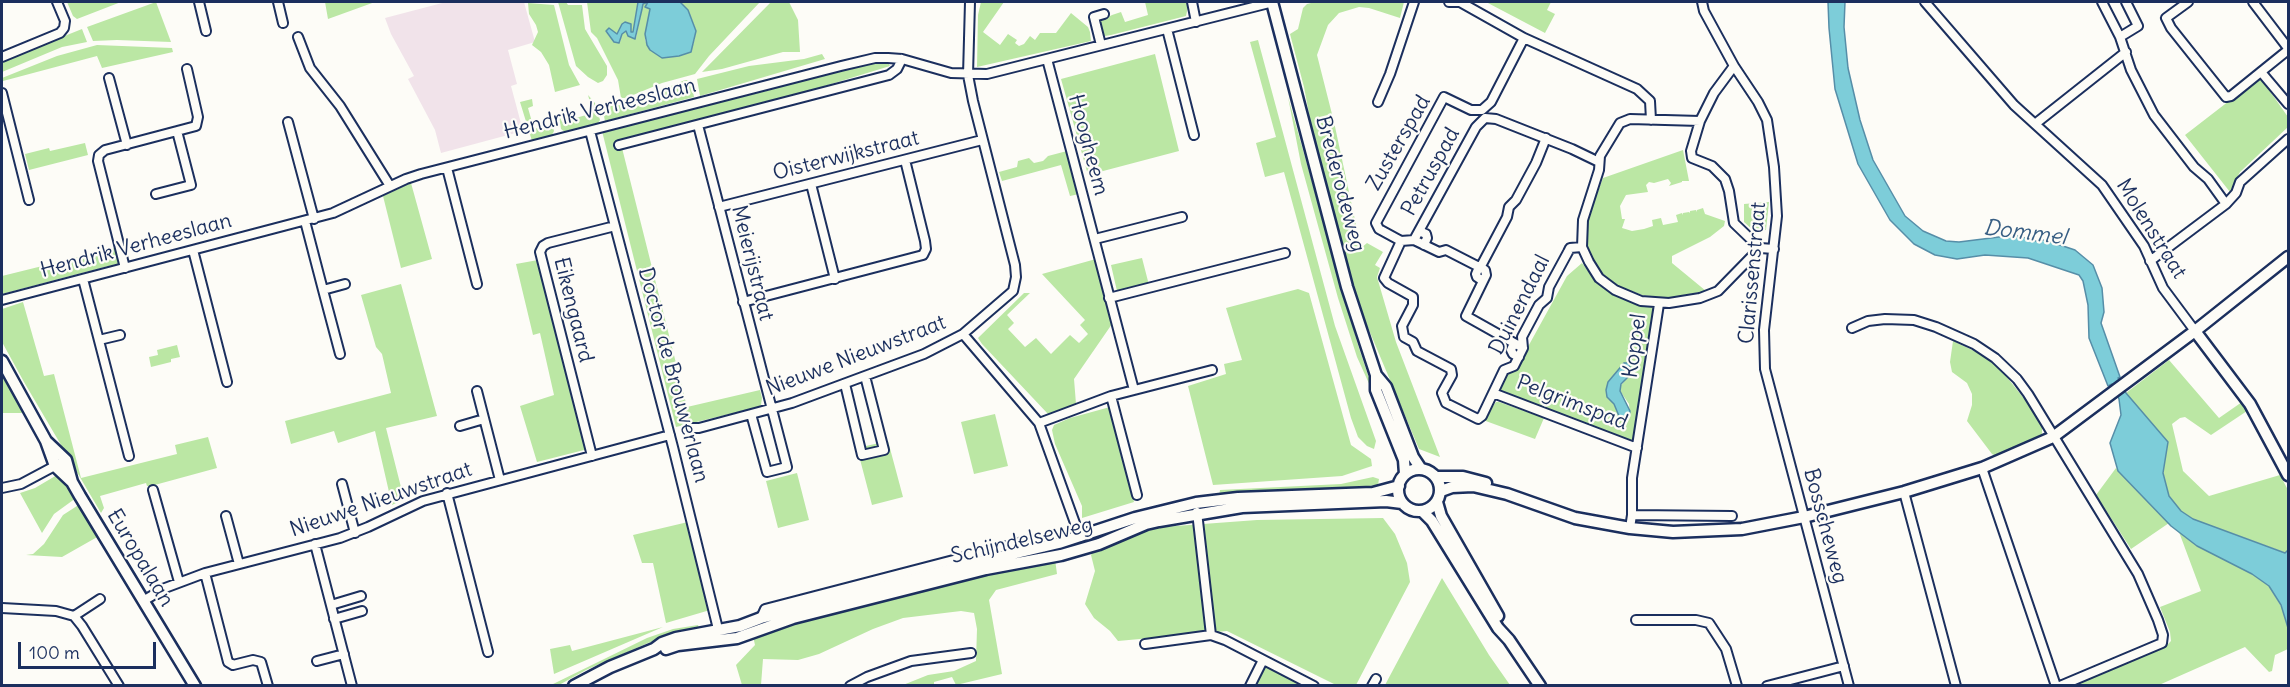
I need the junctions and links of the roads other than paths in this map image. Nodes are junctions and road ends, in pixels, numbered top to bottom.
1 (57, 2) edge
2 (199, 2) edge
3 (278, 2) edge
4 (970, 2) edge
5 (1192, 2) edge
6 (1272, 2) edge
7 (1414, 2) edge
8 (1449, 2) edge
9 (1702, 2) edge
10 (1925, 2) edge
11 (2102, 2) edge
12 (2126, 2) edge
13 (2187, 2) edge
14 (2253, 2) edge
15 (1104, 14) dead end
16 (1196, 22) junction
17 (283, 23) dead end
18 (1167, 29) junction
19 (206, 31) dead end
20 (298, 37) dead end
21 (2120, 37) junction
22 (1524, 38) junction
23 (1101, 45) junction
24 (2289, 49) edge
25 (2126, 52) junction
26 (2, 57) edge
27 (902, 59) junction
28 (1047, 59) junction
29 (1734, 66) junction
30 (187, 69) dead end
31 (2261, 72) junction
32 (968, 75) junction
33 (110, 78) dead end
34 (2, 93) edge
35 (1378, 102) dead end
36 (2289, 104) edge
37 (1651, 120) junction
38 (1700, 121) junction
39 (288, 122) dead end
40 (2035, 124) junction
41 (698, 125) junction
42 (590, 130) junction
43 (177, 131) junction
44 (1194, 135) dead end
45 (1545, 138) junction
46 (982, 140) junction
47 (2289, 140) edge
48 (127, 145) junction
49 (619, 145) dead end
50 (904, 160) junction
51 (1599, 162) junction
52 (447, 168) junction
53 (811, 184) junction
54 (390, 186) junction
55 (156, 194) dead end
56 (29, 200) dead end
57 (2226, 204) junction
58 (719, 207) junction
59 (1182, 217) dead end
60 (314, 219) junction
61 (305, 221) junction
62 (615, 226) junction
63 (1419, 231) junction
64 (1095, 239) junction
65 (1414, 240) junction
66 (1401, 241) junction
67 (1424, 244) junction
68 (1582, 247) junction
69 (1760, 248) junction
70 (1774, 249) junction
71 (193, 250) junction
72 (1286, 253) dead end
73 (2289, 257) edge
74 (2150, 261) junction
75 (125, 268) junction
76 (1479, 268) junction
77 (82, 279) junction
78 (836, 279) junction
79 (345, 284) dead end
80 (477, 284) dead end
81 (323, 290) junction
82 (1109, 298) junction
83 (2, 300) edge
84 (743, 302) junction
85 (1659, 304) junction
86 (1852, 328) dead end
87 (2195, 331) junction
88 (963, 334) junction
89 (120, 335) dead end
90 (99, 340) junction
91 (1515, 344) junction
92 (1523, 348) junction
93 (340, 354) dead end
94 (1519, 357) junction
95 (2, 362) edge
96 (1212, 370) dead end
97 (1376, 375) junction
98 (1767, 375) joint
99 (865, 376) junction
100 (227, 382) dead end
101 (845, 384) junction
102 (1134, 390) junction
103 (477, 391) dead end
104 (1493, 393) junction
105 (1111, 396) junction
106 (772, 409) junction
107 (751, 414) junction
108 (484, 420) junction
109 (1039, 423) junction
110 (460, 426) dead end
111 (691, 428) dead end
112 (670, 435) junction
113 (2053, 437) junction
114 (46, 441) junction
115 (1637, 447) junction
116 (129, 456) dead end
117 (592, 456) junction
118 (66, 460) junction
119 (55, 466) junction
120 (1982, 468) junction
121 (1421, 469) junction
122 (1406, 474) junction
123 (2289, 475) edge
124 (1436, 477) junction
125 (500, 480) junction
126 (72, 482) junction
127 (342, 484) dead end
128 (1399, 486) junction
129 (2, 488) edge
130 (153, 490) dead end
131 (1904, 492) junction
132 (447, 493) junction
133 (1507, 494) junction
134 (1137, 495) dead end
135 (1439, 496) junction
136 (1196, 503) junction
137 (1402, 503) junction
138 (1422, 511) junction
139 (1197, 515) junction
140 (1632, 515) junction
141 (226, 516) dead end
142 (1732, 516) dead end
143 (1804, 517) junction
144 (1630, 528) junction
145 (354, 533) junction
146 (1080, 537) junction
147 (315, 544) junction
148 (239, 564) junction
149 (204, 573) junction
150 (179, 582) junction
151 (361, 596) dead end
152 (100, 599) dead end
153 (142, 601) junction
154 (331, 605) junction
155 (2, 608) edge
156 (362, 612) dead end
157 (74, 616) junction
158 (334, 619) junction
159 (1636, 620) dead end
160 (718, 629) junction
161 (1211, 635) junction
162 (1509, 640) junction
163 (704, 643) junction
164 (1145, 644) dead end
165 (654, 649) junction
166 (488, 652) dead end
167 (971, 653) dead end
168 (344, 654) junction
169 (1263, 660) junction
170 (317, 661) dead end
171 (1844, 666) junction
172 (119, 686) edge
173 (195, 686) edge
174 (268, 686) edge
175 (352, 686) edge
176 (574, 686) edge
177 (850, 686) edge
178 (1250, 686) edge
179 (1314, 686) edge
180 (1540, 686) edge
181 (1737, 686) edge
182 (1767, 686) edge
183 (1849, 686) edge
184 (1956, 686) edge
185 (2058, 686) edge

1 - 26 street
2 - 19 street
3 - 17 street
4 - 32 street, Nieuwe Nieuwstraat
5 - 16 street
6 - 16 street, Hendrik Verheeslaan
6 - 97 main road, Brederodeweg
7 - 35 street
8 - 22 street
9 - 29 street, Clarissenstraat
10 - 40 street, Molenstraat
11 - 21 street
12 - 21 street
13 - 31 street
14 - 24 street
15 - 23 street
16 - 18 street, Hendrik Verheeslaan
18 - 23 street, Hendrik Verheeslaan
18 - 44 street
20 - 54 street
21 - 25 street
22 - 37 street
22 - 66 street, Zusterspad
23 - 28 street, Hendrik Verheeslaan
24 - 31 street
25 - 40 street
25 - 57 street
27 - 32 street, Hendrik Verheeslaan
27 - 41 street, Hendrik Verheeslaan
27 - 42 street, Hendrik Verheeslaan
28 - 32 street, Hendrik Verheeslaan
28 - 64 street, Hoogheem
29 - 38 street
29 - 70 street, Clarissenstraat
30 - 43 street
31 - 36 street
32 - 46 street, Nieuwe Nieuwstraat
33 - 48 street
34 - 56 street
37 - 38 street, Duinendaal
37 - 51 street, Duinendaal
38 - 69 street
39 - 60 street
40 - 74 street, Molenstraat
41 - 49 street, Hendrik Verheeslaan
41 - 58 street, Meierijstraat
42 - 52 street, Hendrik Verheeslaan
42 - 62 street, Doctor de Brouwerlaan
43 - 48 street
43 - 55 street
45 - 51 street
45 - 63 street, Petruspad
45 - 76 street
46 - 50 street, Oisterwijkstraat
46 - 88 street, Nieuwe Nieuwstraat
47 - 57 street
48 - 75 street
50 - 53 street, Oisterwijkstraat
50 - 78 street
51 - 68 street, Duinendaal
52 - 54 street, Hendrik Verheeslaan
52 - 80 street
53 - 58 street, Oisterwijkstraat
53 - 78 street
54 - 60 street, Hendrik Verheeslaan
57 - 74 street
58 - 84 street, Meierijstraat
59 - 64 street
60 - 61 street, Hendrik Verheeslaan
61 - 71 street, Hendrik Verheeslaan
61 - 81 street
62 - 112 street, Doctor de Brouwerlaan
62 - 117 street, Eikengaard
63 - 65 street, Petruspad
63 - 67 street
64 - 82 street, Hoogheem
65 - 66 street
65 - 67 street
66 - 104 street, Duinendaal
67 - 76 street
68 - 85 street, Duinendaal
68 - 92 street, Duinendaal
69 - 70 street
69 - 85 street, Koppel
70 - 98 street, Clarissenstraat
71 - 75 street, Hendrik Verheeslaan
71 - 100 street
72 - 82 street
73 - 87 main road
74 - 87 street, Molenstraat
75 - 77 street, Hendrik Verheeslaan
76 - 91 street
77 - 83 street, Hendrik Verheeslaan
77 - 90 street
78 - 84 street
79 - 81 street
81 - 93 street
82 - 102 street, Hoogheem
84 - 106 street, Meierijstraat
85 - 115 street, Koppel
86 - 113 street
87 - 113 main road
87 - 123 main road, Molenstraat
88 - 99 street, Nieuwe Nieuwstraat
88 - 109 street
89 - 90 street
90 - 116 street
91 - 92 street
91 - 94 street
92 - 94 street, Duinendaal
94 - 104 street, Duinendaal
95 - 114 main road, Europalaan
96 - 102 street
97 - 121 main road, Brederodeweg
97 - 122 main road, Brederodeweg
98 - 143 street, Bosscheweg
99 - 101 street, Nieuwe Nieuwstraat
99 - 101 street
101 - 106 street, Nieuwe Nieuwstraat
102 - 105 street
103 - 108 street
104 - 115 street, Pelgrimspad
105 - 109 street
105 - 134 street
106 - 107 street, Nieuwe Nieuwstraat
106 - 107 street, Meierijstraat
107 - 111 street, Nieuwe Nieuwstraat
108 - 110 street
108 - 125 street
109 - 146 street
112 - 117 street, Nieuwe Nieuwstraat
112 - 160 street, Doctor de Brouwerlaan
113 - 120 main road
113 - 185 street
114 - 118 main road, Europalaan
114 - 119 main road, Europalaan
115 - 140 street, Koppel
117 - 125 street, Nieuwe Nieuwstraat
118 - 119 street
118 - 126 main road, Europalaan
119 - 126 main road, Europalaan
119 - 129 street
120 - 131 main road
120 - 185 street
121 - 122 main road
121 - 124 main road
122 - 128 main road
124 - 133 main road
124 - 135 main road
125 - 132 street, Nieuwe Nieuwstraat
126 - 153 main road, Europalaan
127 - 145 street
128 - 136 main road, Schijndelseweg
128 - 137 main road
130 - 150 street
131 - 143 main road
131 - 184 street
132 - 145 street, Nieuwe Nieuwstraat
132 - 166 street
133 - 135 main road
133 - 144 main road
135 - 138 main road
135 - 162 main road
136 - 139 street
136 - 146 main road, Schijndelseweg
137 - 138 main road
137 - 139 main road, Schijndelseweg
138 - 162 main road
139 - 161 street
139 - 163 main road, Schijndelseweg
140 - 142 street
140 - 144 street, Koppel
141 - 148 street
143 - 144 main road
143 - 171 street, Bosscheweg
145 - 147 street, Nieuwe Nieuwstraat
146 - 160 main road, Schijndelseweg
147 - 148 street, Nieuwe Nieuwstraat
147 - 154 street
148 - 149 street, Nieuwe Nieuwstraat
149 - 150 street, Nieuwe Nieuwstraat
149 - 174 street
150 - 153 street, Nieuwe Nieuwstraat
151 - 154 street
152 - 157 street
153 - 173 main road, Europalaan
154 - 158 street
155 - 157 street
156 - 158 street
157 - 172 street
158 - 168 street
159 - 181 street
160 - 163 main road
160 - 165 main road, Schijndelseweg
161 - 164 street
161 - 169 street
162 - 180 main road
163 - 165 main road, Schijndelseweg
165 - 176 main road, Schijndelseweg
167 - 177 street
168 - 170 street
168 - 175 street
169 - 178 street
169 - 179 street
171 - 182 street
171 - 183 street, Bosscheweg

